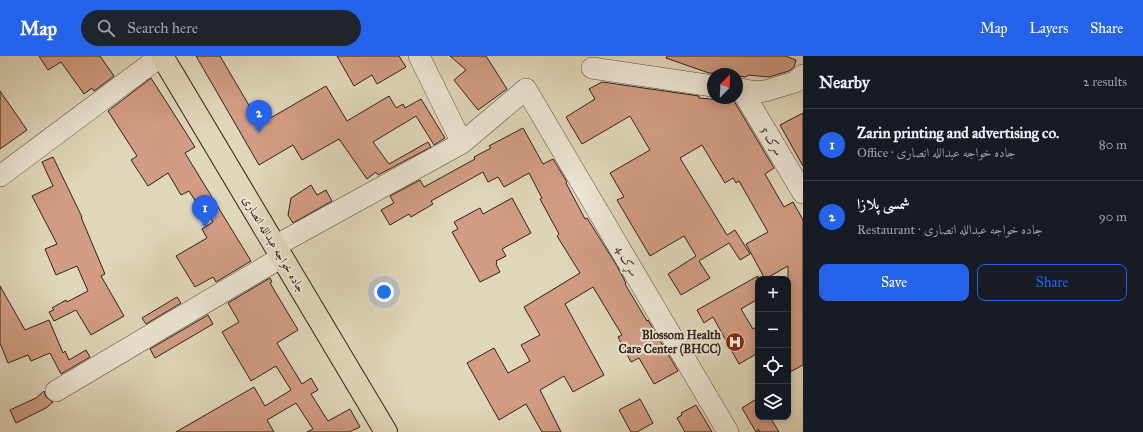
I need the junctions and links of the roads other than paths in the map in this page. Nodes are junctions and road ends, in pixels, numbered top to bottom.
1 (162, 56) edge
2 (420, 56) edge
3 (592, 68) dead end
4 (803, 75) edge
5 (707, 85) edge
6 (743, 90) edge
7 (743, 96) edge
8 (462, 143) junction
9 (0, 176) edge
10 (803, 193) edge
11 (279, 251) junction
12 (56, 392) dead end
13 (386, 432) edge
14 (728, 432) edge

1 - 9 street
1 - 11 main road, جاده خواجه عبدالله انصاری
2 - 8 street
3 - 5 street
4 - 6 street
7 - 10 street, سرک 5
8 - 11 street
8 - 14 street, سړک 4
11 - 12 street
11 - 13 main road, جاده خواجه عبدالله انصاری

